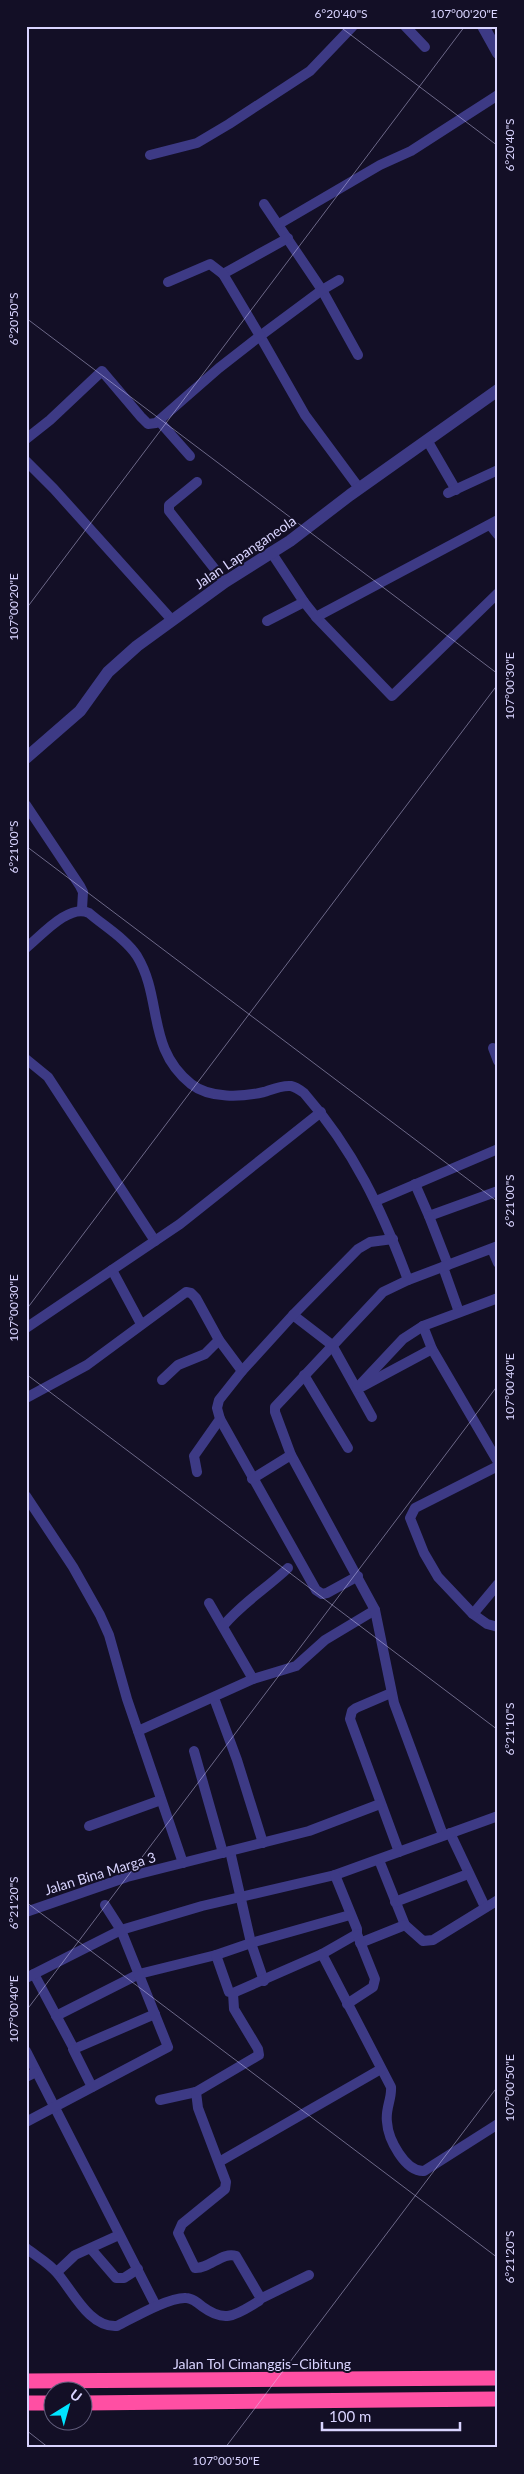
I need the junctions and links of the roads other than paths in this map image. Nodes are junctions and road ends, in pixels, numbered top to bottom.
1 (336, 26) edge
2 (352, 26) edge
3 (405, 26) edge
4 (483, 26) edge
5 (343, 35) junction
6 (497, 45) edge
7 (425, 47) dead end
8 (498, 95) edge
9 (150, 155) dead end
10 (264, 204) dead end
11 (279, 224) junction
12 (288, 238) junction
13 (223, 274) junction
14 (339, 280) dead end
15 (168, 282) dead end
16 (322, 290) junction
17 (260, 336) junction
18 (358, 355) dead end
19 (498, 390) edge
20 (159, 421) junction
21 (26, 439) edge
22 (427, 440) junction
23 (190, 456) dead end
24 (26, 461) edge
25 (498, 470) edge
26 (197, 482) dead end
27 (359, 488) junction
28 (494, 522) edge
29 (498, 536) edge
30 (271, 552) junction
31 (225, 582) junction
32 (498, 593) edge
33 (304, 602) junction
34 (316, 617) junction
35 (172, 620) junction
36 (267, 621) dead end
37 (26, 758) edge
38 (26, 805) edge
39 (82, 909) junction
40 (26, 948) edge
41 (493, 1048) dead end
42 (26, 1059) edge
43 (498, 1060) edge
44 (321, 1112) junction
45 (498, 1149) edge
46 (415, 1184) junction
47 (498, 1191) edge
48 (376, 1201) junction
49 (429, 1216) junction
50 (393, 1239) junction
51 (155, 1241) junction
52 (495, 1248) edge
53 (498, 1263) edge
54 (445, 1266) junction
55 (112, 1270) junction
56 (408, 1280) junction
57 (498, 1298) edge
58 (460, 1312) junction
59 (293, 1315) junction
60 (141, 1324) junction
61 (423, 1326) junction
62 (26, 1328) edge
63 (219, 1340) junction
64 (332, 1345) junction
65 (432, 1350) junction
66 (242, 1371) junction
67 (304, 1375) junction
68 (162, 1380) dead end
69 (357, 1388) junction
70 (26, 1398) edge
71 (372, 1417) dead end
72 (220, 1419) junction
73 (348, 1448) dead end
74 (292, 1455) junction
75 (498, 1464) edge
76 (197, 1472) dead end
77 (252, 1479) junction
78 (26, 1496) edge
79 (288, 1568) dead end
80 (358, 1576) junction
81 (498, 1584) edge
82 (209, 1603) dead end
83 (376, 1610) junction
84 (473, 1614) junction
85 (224, 1626) junction
86 (498, 1627) edge
87 (253, 1679) junction
88 (392, 1693) junction
89 (214, 1698) junction
90 (138, 1731) junction
91 (194, 1751) dead end
92 (161, 1800) junction
93 (380, 1804) junction
94 (498, 1816) edge
95 (89, 1826) dead end
96 (446, 1834) junction
97 (264, 1843) junction
98 (227, 1852) junction
99 (399, 1852) junction
100 (379, 1860) junction
101 (183, 1863) junction
102 (468, 1874) junction
103 (335, 1875) junction
104 (242, 1897) junction
105 (395, 1902) junction
106 (494, 1904) edge
107 (105, 1905) dead end
108 (26, 1912) edge
109 (350, 1915) junction
110 (405, 1925) junction
111 (121, 1930) junction
112 (359, 1938) junction
113 (251, 1942) junction
114 (322, 1954) junction
115 (216, 1955) junction
116 (139, 1974) junction
117 (30, 1976) edge
118 (264, 1981) junction
119 (233, 1993) junction
120 (347, 2004) junction
121 (155, 2014) junction
122 (56, 2016) junction
123 (73, 2049) junction
124 (26, 2051) edge
125 (381, 2069) junction
126 (36, 2072) junction
127 (26, 2077) edge
128 (92, 2087) junction
129 (196, 2092) junction
130 (160, 2100) dead end
131 (54, 2106) junction
132 (26, 2122) edge
133 (498, 2124) edge
134 (219, 2162) junction
135 (119, 2235) junction
136 (26, 2248) edge
137 (91, 2249) junction
138 (138, 2269) junction
139 (57, 2272) junction
140 (309, 2275) dead end
141 (260, 2299) junction
142 (156, 2306) junction
143 (498, 2378) edge
144 (26, 2381) edge
145 (498, 2399) edge
146 (26, 2403) edge
147 (42, 2403) edge
148 (92, 2403) edge

1 - 5 street
2 - 5 street
3 - 7 street
4 - 6 street
5 - 9 street
8 - 11 street
10 - 11 street
11 - 12 street
12 - 13 street
12 - 16 street
13 - 15 street
13 - 17 street
14 - 16 street
16 - 17 street
16 - 18 street
17 - 20 street
17 - 27 street
19 - 22 street, Jalan Lapanganeola
20 - 21 street
20 - 23 street
22 - 25 street
22 - 27 street, Jalan Lapanganeola
24 - 35 street
26 - 31 street
27 - 30 street, Jalan Lapanganeola
28 - 29 street
28 - 34 street
30 - 31 street, Jalan Lapanganeola
30 - 33 street
31 - 35 street, Jalan Lapanganeola
32 - 34 street
33 - 34 street
33 - 36 street
35 - 37 street, Jalan Lapanganeola
38 - 39 street
39 - 40 street
39 - 44 street
41 - 43 street
42 - 51 street
44 - 48 street
44 - 51 street
45 - 46 street
46 - 48 street
46 - 49 street
47 - 49 street
48 - 50 street
49 - 54 street
50 - 56 street
50 - 59 street
51 - 55 street
52 - 53 street
52 - 54 street
54 - 56 street
54 - 58 street
55 - 60 street
55 - 62 street
56 - 64 street
57 - 58 street
58 - 61 street
59 - 64 street
59 - 66 street
60 - 63 street
60 - 70 street
61 - 65 street
61 - 69 street
63 - 66 street
63 - 68 street
64 - 67 street
64 - 69 street
65 - 69 street
65 - 75 street
66 - 72 street
67 - 73 street
67 - 74 street
69 - 71 street
72 - 76 street
72 - 77 street
74 - 77 street
74 - 80 street
75 - 84 street
77 - 80 street
78 - 90 street
79 - 85 street
80 - 83 street
81 - 84 street
82 - 85 street
83 - 87 street
83 - 88 street
84 - 86 street
85 - 87 street
87 - 89 street
88 - 93 street
88 - 96 street
89 - 90 street
89 - 97 street
90 - 92 street
91 - 98 street
92 - 95 street
92 - 101 street
93 - 97 street, Jalan Bina Marga 3
93 - 99 street
94 - 96 street
96 - 99 street
96 - 102 street
97 - 98 street, Jalan Bina Marga 3
98 - 101 street, Jalan Bina Marga 3
98 - 104 street
99 - 100 street
100 - 103 street
100 - 105 street
101 - 108 street, Jalan Bina Marga 3
102 - 105 street
102 - 106 street
103 - 104 street
103 - 109 street
104 - 111 street
104 - 113 street
105 - 110 street
106 - 110 street
107 - 111 street
109 - 112 street
109 - 113 street
110 - 112 street
111 - 116 street
111 - 117 street
112 - 114 street
112 - 120 street
113 - 115 street
113 - 118 street
114 - 118 street
114 - 120 street
115 - 116 street
115 - 119 street
116 - 121 street
116 - 122 street
117 - 122 street
118 - 119 street
119 - 129 street
120 - 125 street
121 - 123 street
121 - 128 street
122 - 123 street
123 - 128 street
124 - 126 street
125 - 133 street
125 - 134 street
126 - 127 street
126 - 131 street
128 - 131 street
129 - 130 street
129 - 134 street
131 - 132 street
131 - 135 street
134 - 141 street
135 - 137 street
135 - 138 street
136 - 139 street
137 - 138 street
137 - 139 street
138 - 142 street
139 - 142 street
140 - 141 street
141 - 142 street
143 - 144 highway, Jalan Tol Cimanggis–Cibitung
145 - 148 highway
146 - 147 highway

